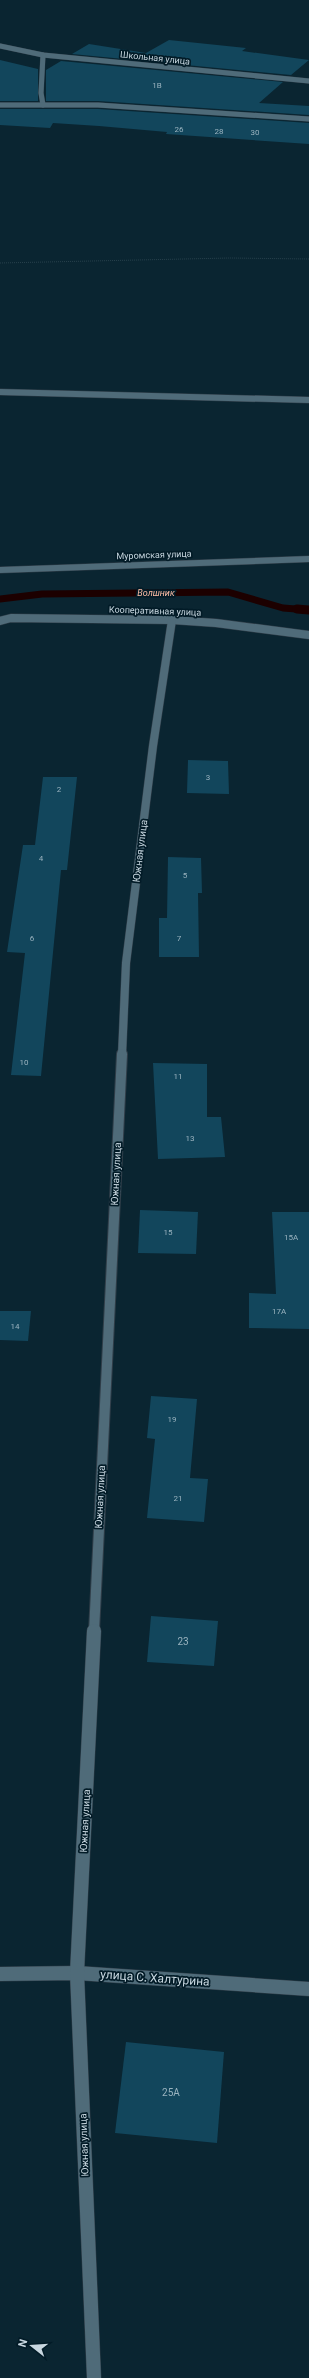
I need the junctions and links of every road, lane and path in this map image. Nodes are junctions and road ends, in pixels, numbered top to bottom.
1 (0, 46) edge
2 (43, 56) junction
3 (309, 82) edge
4 (43, 104) junction
5 (0, 105) edge
6 (309, 120) edge
7 (309, 259) edge
8 (0, 264) edge
9 (0, 392) edge
10 (309, 400) edge
11 (309, 559) edge
12 (0, 570) edge
13 (0, 614) edge
14 (12, 618) junction
15 (172, 620) junction
16 (0, 621) edge
17 (309, 635) edge
18 (77, 1973) junction
19 (0, 1974) edge
20 (309, 1989) edge
21 (94, 2378) edge

1 - 2 street, Школьная улица
2 - 3 street, Школьная улица
2 - 4 street
4 - 5 street
4 - 6 street
7 - 8 path
9 - 10 street
11 - 12 street, Муромская улица
13 - 14 street
14 - 15 street, Кооперативная улица
14 - 16 street, Кооперативная улица
15 - 17 street, Кооперативная улица
15 - 18 street, Южная улица
18 - 19 street, улица С. Халтурина
18 - 20 street, улица С. Халтурина
18 - 21 street, Южная улица

